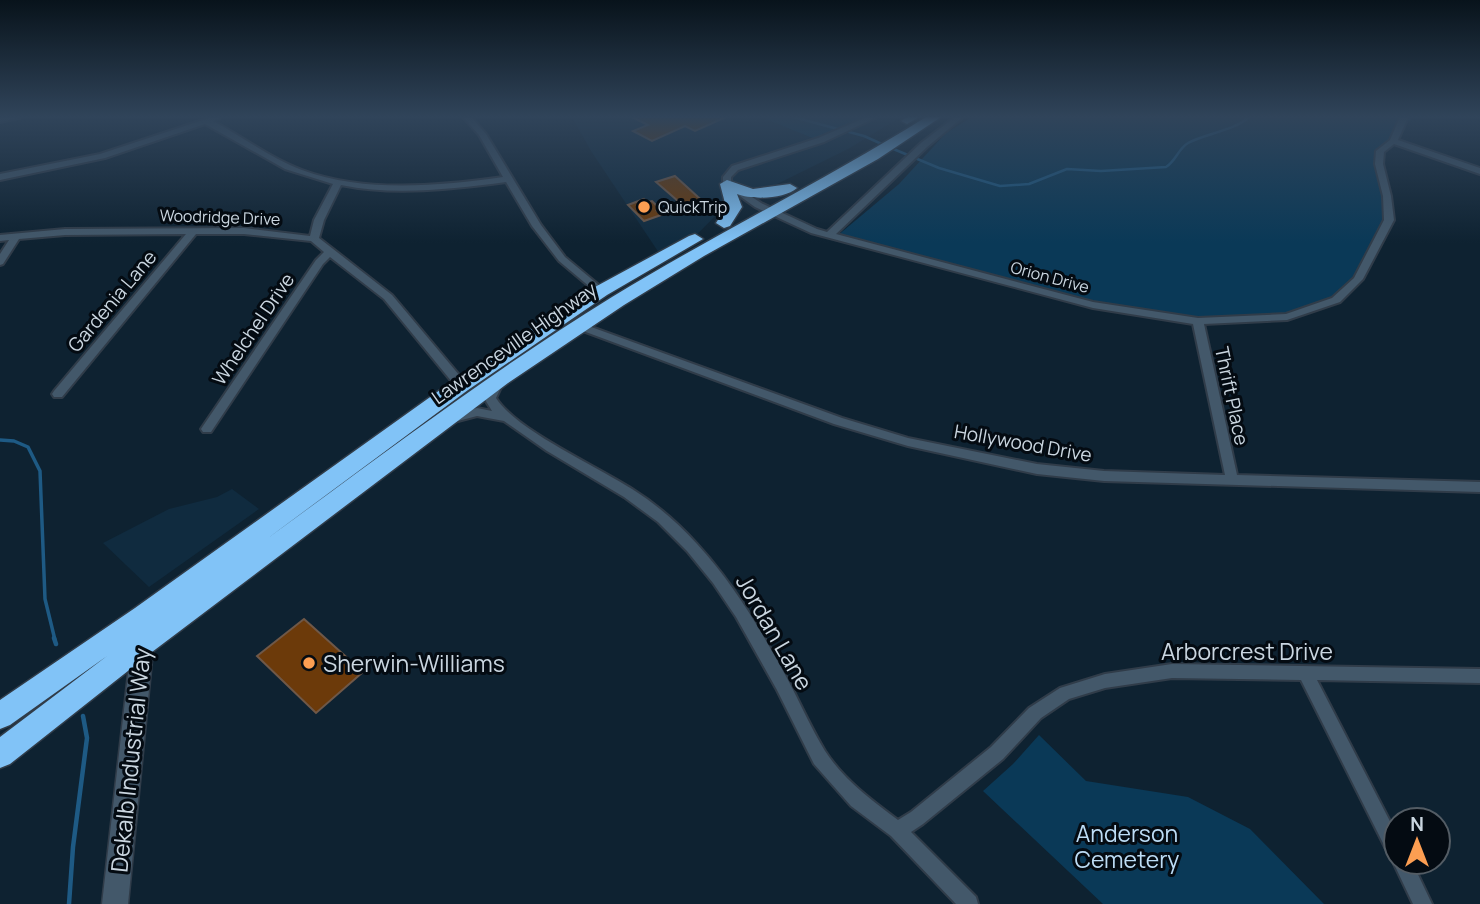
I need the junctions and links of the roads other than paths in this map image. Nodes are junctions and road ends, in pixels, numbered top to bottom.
1 (87, 159) edge
2 (275, 159) edge
3 (496, 159) edge
4 (762, 159) edge
5 (853, 159) edge
6 (857, 159) edge
7 (910, 159) edge
8 (1380, 159) edge
9 (1446, 159) edge
10 (1480, 171) edge
11 (0, 177) edge
12 (507, 179) junction
13 (339, 181) junction
14 (727, 184) junction
15 (790, 188) junction
16 (758, 205) junction
17 (774, 213) junction
18 (724, 223) junction
19 (193, 231) junction
20 (829, 235) junction
21 (15, 237) junction
22 (0, 238) edge
23 (314, 239) junction
24 (331, 251) junction
25 (0, 262) edge
26 (601, 291) junction
27 (1198, 321) junction
28 (579, 326) junction
29 (500, 378) junction
30 (461, 385) junction
31 (58, 394) dead end
32 (508, 418) junction
33 (438, 425) junction
34 (207, 429) dead end
35 (1232, 479) junction
36 (1480, 487) edge
37 (144, 616) junction
38 (143, 644) junction
39 (1305, 673) junction
40 (1480, 676) edge
41 (0, 716) edge
42 (0, 754) edge
43 (1382, 824) edge
44 (897, 830) junction
45 (1409, 876) edge
46 (116, 904) edge
47 (969, 904) edge
48 (1423, 904) edge

1 - 11 street
2 - 13 street
3 - 12 street
4 - 14 street
5 - 15 highway, Lawrenceville Highway
6 - 17 highway, Lawrenceville Highway
7 - 20 street
8 - 27 street, Orion Drive
9 - 10 street
12 - 13 street
12 - 26 street
13 - 23 street
14 - 15 highway
14 - 16 street, Orion Drive
14 - 18 highway
15 - 16 highway, Lawrenceville Highway
16 - 17 street, Orion Drive
16 - 18 highway, Lawrenceville Highway
17 - 20 street, Orion Drive
17 - 28 highway, Lawrenceville Highway
18 - 26 highway, Lawrenceville Highway
19 - 21 street, Woodridge Drive
19 - 23 street, Woodridge Drive
19 - 31 street, Gardenia Lane
20 - 27 street, Orion Drive
21 - 22 street, Woodridge Drive
21 - 25 street
23 - 24 street, Woodridge Drive
24 - 30 street, Woodridge Drive
24 - 34 street, Whelchel Drive
26 - 30 highway, Lawrenceville Highway
27 - 35 street, Thrift Place
28 - 29 highway, Lawrenceville Highway
28 - 35 street, Hollywood Drive
29 - 32 street, Jordan Lane
29 - 33 highway, Lawrenceville Highway
30 - 37 highway, Lawrenceville Highway
32 - 33 street, Jordan Lane
32 - 44 street, Jordan Lane
33 - 38 highway, Lawrenceville Highway
35 - 36 street, Hollywood Drive
37 - 38 main road, Dekalb Industrial Way
37 - 41 highway, Lawrenceville Highway
38 - 42 highway, Lawrenceville Highway
38 - 46 main road, Dekalb Industrial Way
39 - 40 street, Arborcrest Drive
39 - 43 street
39 - 44 street, Arborcrest Drive
44 - 47 street, Jordan Lane
45 - 48 street

